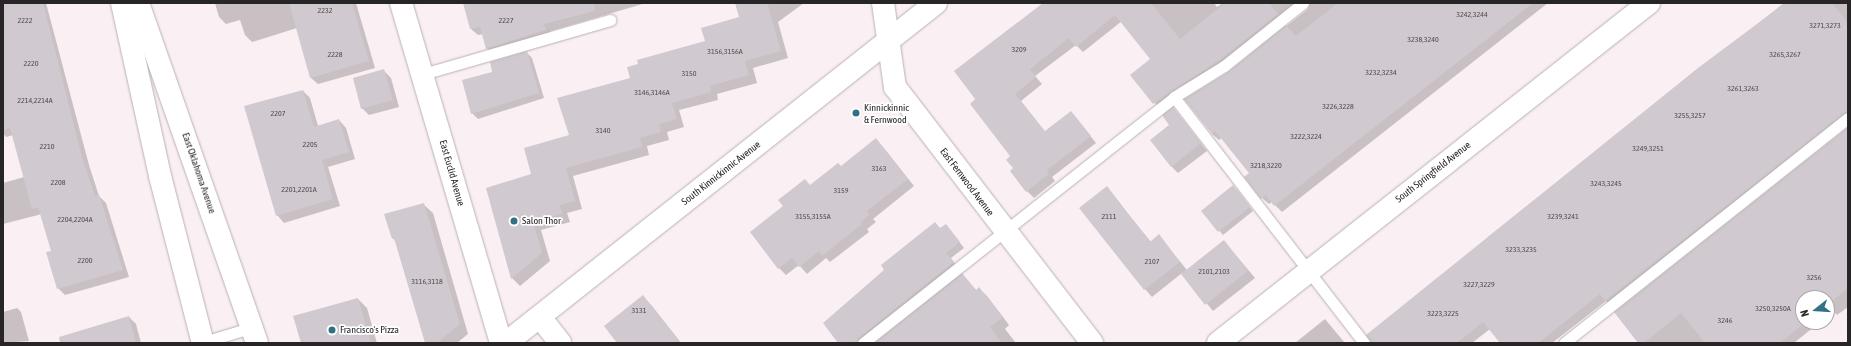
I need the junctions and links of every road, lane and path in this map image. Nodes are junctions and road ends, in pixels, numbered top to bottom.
1 (122, 3) edge
2 (138, 3) edge
3 (402, 3) edge
4 (884, 3) edge
5 (936, 3) edge
6 (1303, 3) edge
7 (1648, 3) edge
8 (610, 20) dead end
9 (889, 41) junction
10 (423, 74) junction
11 (1174, 98) junction
12 (1848, 118) edge
13 (1003, 230) junction
14 (1307, 271) junction
15 (540, 317) junction
16 (255, 335) edge
17 (203, 343) edge
18 (502, 343) edge
19 (506, 343) edge
20 (560, 343) edge
21 (863, 343) edge
22 (1092, 343) edge
23 (1218, 343) edge
24 (1364, 343) edge
25 (1564, 343) edge

1 - 17 street
2 - 16 street, East Oklahoma Avenue
3 - 10 street, East Euclid Avenue
4 - 9 street, East Fernwood Avenue
5 - 9 street, South Kinnickinnic Avenue
6 - 11 lane
7 - 14 street, South Springfield Avenue
8 - 10 lane
9 - 13 street, East Fernwood Avenue
9 - 15 street, South Kinnickinnic Avenue
10 - 18 street, East Euclid Avenue
11 - 13 lane
11 - 14 lane
12 - 25 lane
13 - 21 lane
13 - 22 street, East Fernwood Avenue
14 - 23 street, South Springfield Avenue
14 - 24 lane
15 - 19 street, South Kinnickinnic Avenue
15 - 20 street
16 - 17 lane

